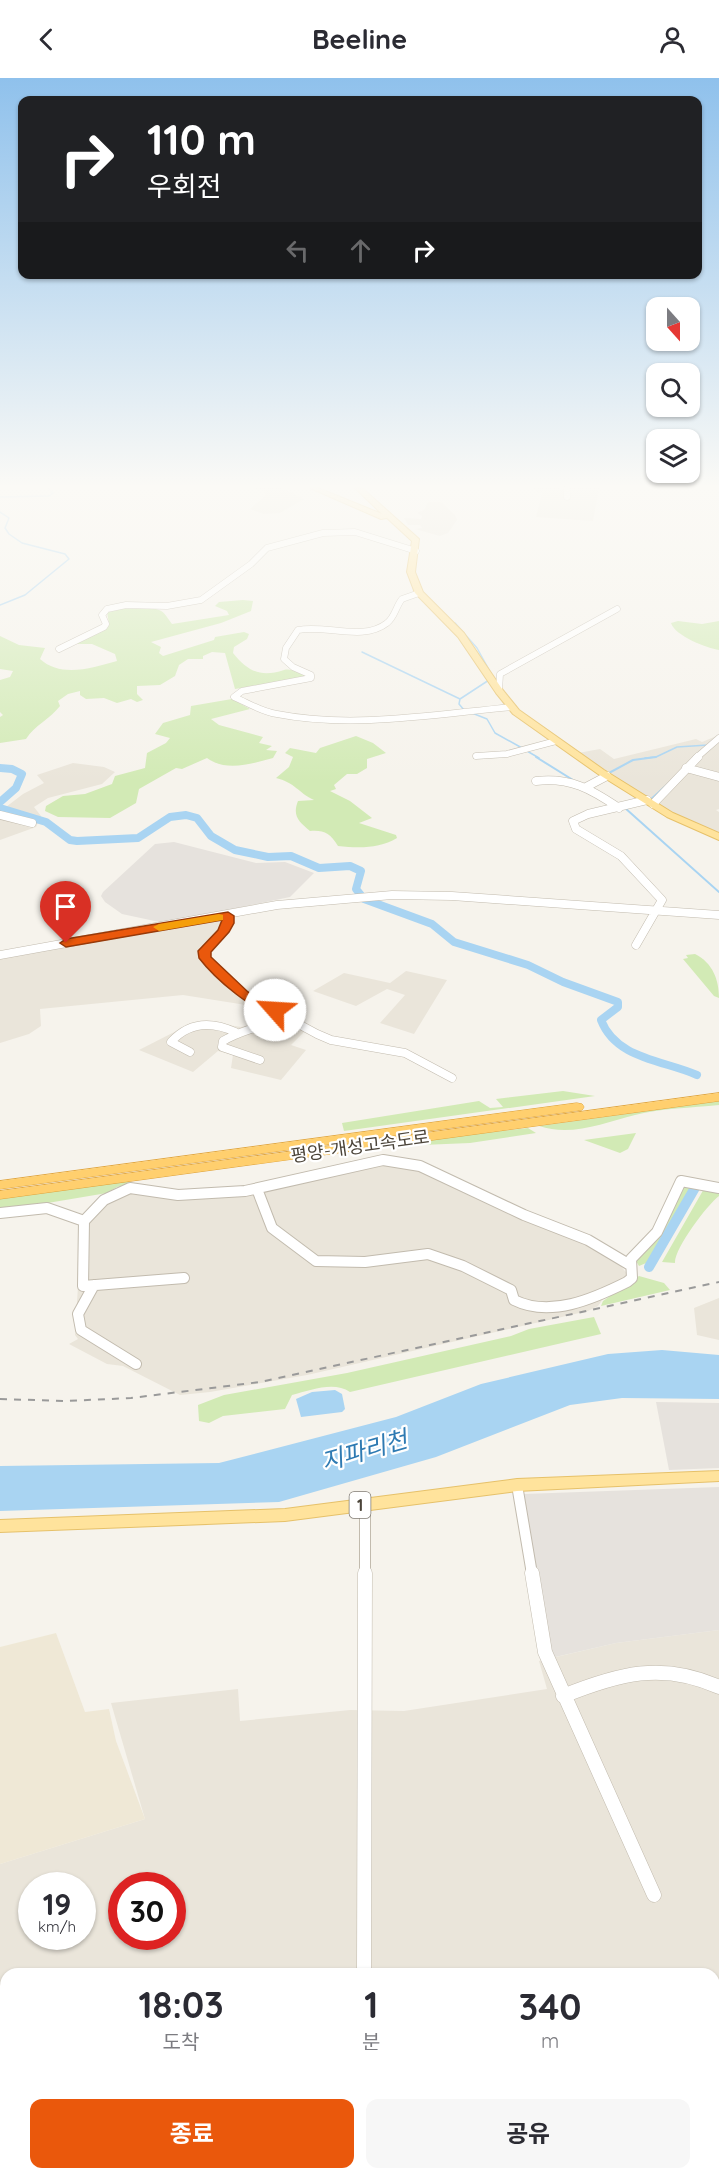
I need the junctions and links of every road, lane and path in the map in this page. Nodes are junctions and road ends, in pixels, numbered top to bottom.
1 (220, 586) edge
2 (417, 586) edge
3 (419, 592) junction
4 (616, 609) dead end
5 (59, 650) dead end
6 (499, 691) junction
7 (512, 707) junction
8 (719, 738) edge
9 (556, 741) junction
10 (476, 756) dead end
11 (686, 768) junction
12 (606, 775) junction
13 (719, 777) edge
14 (536, 782) dead end
15 (586, 787) junction
16 (649, 802) junction
17 (623, 807) junction
18 (0, 815) edge
19 (32, 823) dead end
20 (719, 837) edge
21 (657, 910) junction
22 (719, 915) edge
23 (228, 916) junction
24 (636, 945) dead end
25 (0, 955) edge
26 (282, 1014) junction
27 (235, 1032) junction
28 (190, 1052) dead end
29 (260, 1060) dead end
30 (452, 1078) dead end
31 (719, 1087) edge
32 (719, 1096) edge
33 (0, 1185) edge
34 (719, 1188) edge
35 (257, 1189) junction
36 (0, 1195) edge
37 (0, 1213) edge
38 (84, 1221) junction
39 (630, 1265) junction
40 (184, 1278) dead end
41 (94, 1286) junction
42 (136, 1364) dead end
43 (719, 1476) edge
44 (517, 1485) junction
45 (365, 1504) junction
46 (0, 1526) edge
47 (719, 1687) edge
48 (563, 1696) junction
49 (654, 1895) dead end
50 (360, 1968) edge

1 - 5 street
2 - 3 main road
3 - 6 main road
3 - 7 street
4 - 6 street
6 - 7 main road
7 - 9 main road
8 - 11 street
9 - 10 street
9 - 12 main road
11 - 13 street
11 - 16 street
12 - 15 street
12 - 16 main road
14 - 15 street
15 - 17 street
16 - 17 street
16 - 20 main road
17 - 21 street
18 - 19 street
21 - 22 street
21 - 23 street
21 - 24 street
23 - 25 street
23 - 26 street
26 - 27 street
26 - 30 street
27 - 28 street
27 - 29 street
31 - 33 highway, 평양-개성고속도로
32 - 36 highway, 평양-개성고속도로
34 - 39 street
35 - 38 street
35 - 39 street
35 - 39 street
37 - 38 street
38 - 41 street
40 - 41 street
41 - 42 street
43 - 44 main road, 1
44 - 45 main road, 1
44 - 48 street
45 - 46 main road, 1
45 - 50 street
47 - 48 street
48 - 49 street

